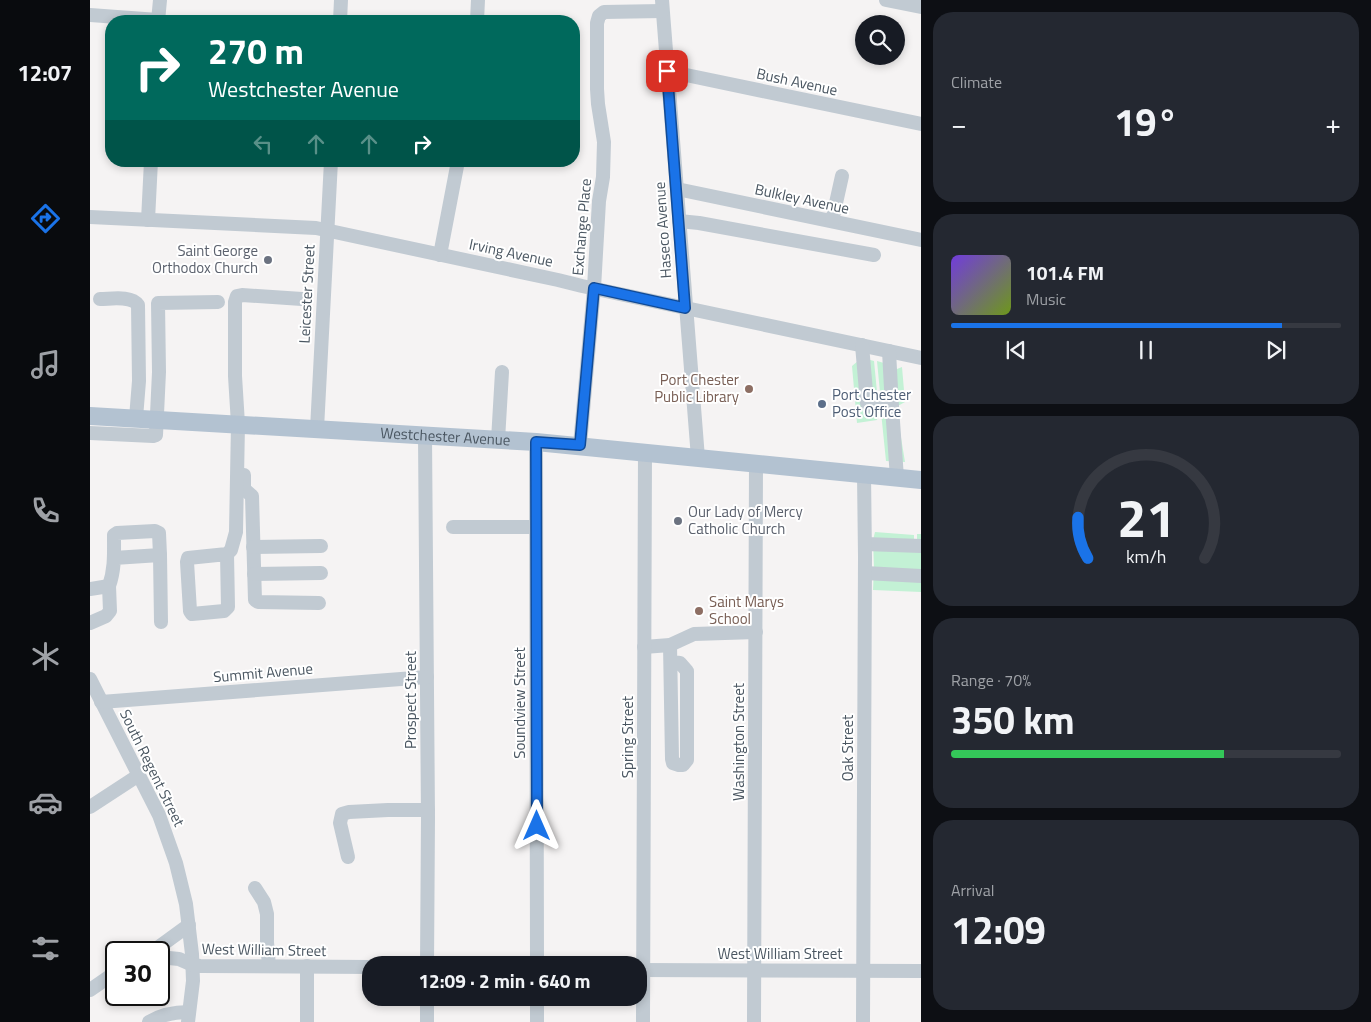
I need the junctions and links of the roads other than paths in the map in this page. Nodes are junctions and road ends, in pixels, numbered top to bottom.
1 (160, 0) edge
2 (341, 0) edge
3 (478, 0) edge
4 (886, 0) edge
5 (662, 6) edge
6 (921, 7) edge
7 (90, 15) edge
8 (159, 15) edge
9 (340, 15) edge
10 (477, 15) edge
11 (105, 16) edge
12 (667, 71) junction
13 (921, 124) edge
14 (151, 167) edge
15 (331, 167) edge
16 (457, 167) edge
17 (842, 176) dead end
18 (677, 189) junction
19 (90, 217) edge
20 (148, 220) junction
21 (679, 221) junction
22 (832, 221) junction
23 (327, 231) junction
24 (921, 240) edge
25 (440, 255) junction
26 (874, 255) dead end
27 (594, 288) junction
28 (100, 299) dead end
29 (302, 300) dead end
30 (218, 302) dead end
31 (685, 308) junction
32 (862, 345) junction
33 (889, 351) junction
34 (920, 355) edge
35 (502, 372) dead end
36 (892, 407) junction
37 (90, 416) edge
38 (136, 418) junction
39 (157, 419) junction
40 (241, 424) junction
41 (317, 429) junction
42 (90, 433) edge
43 (425, 436) junction
44 (498, 440) junction
45 (536, 442) junction
46 (580, 445) junction
47 (645, 452) junction
48 (698, 458) junction
49 (756, 463) junction
50 (864, 474) junction
51 (898, 478) junction
52 (921, 480) edge
53 (453, 527) dead end
54 (536, 527) junction
55 (865, 544) junction
56 (321, 546) dead end
57 (921, 546) edge
58 (254, 547) junction
59 (227, 554) junction
60 (160, 555) junction
61 (114, 558) junction
62 (321, 573) dead end
63 (865, 573) junction
64 (254, 574) junction
65 (921, 576) edge
66 (109, 586) junction
67 (90, 589) edge
68 (319, 603) dead end
69 (90, 622) edge
70 (161, 622) dead end
71 (756, 632) junction
72 (670, 645) junction
73 (644, 647) junction
74 (671, 662) junction
75 (427, 677) junction
76 (90, 679) edge
77 (101, 702) junction
78 (139, 775) junction
79 (90, 807) edge
80 (428, 810) junction
81 (348, 857) dead end
82 (255, 888) dead end
83 (188, 925) junction
84 (167, 941) edge
85 (426, 956) edge
86 (537, 956) edge
87 (641, 956) edge
88 (170, 958) edge
89 (193, 965) junction
90 (269, 966) junction
91 (307, 966) junction
92 (362, 967) edge
93 (647, 970) edge
94 (863, 970) junction
95 (754, 971) junction
96 (921, 971) edge
97 (105, 980) edge
98 (90, 990) edge
99 (427, 1006) edge
100 (537, 1006) edge
101 (642, 1006) edge
102 (189, 1017) edge
103 (149, 1022) edge
104 (307, 1022) edge
105 (427, 1022) edge
106 (537, 1022) edge
107 (643, 1022) edge
108 (754, 1022) edge
109 (863, 1022) edge

1 - 8 street
2 - 9 street
3 - 10 street
4 - 6 street
5 - 12 street, Haseco Avenue
5 - 27 street, Exchange Place
7 - 11 street
12 - 13 street, Bush Avenue
12 - 18 street, Haseco Avenue
14 - 20 street
15 - 23 street, Leicester Street
16 - 25 street
17 - 22 street
18 - 21 street, Haseco Avenue
18 - 22 street, Bulkley Avenue
19 - 20 street, Irving Avenue
20 - 23 street, Irving Avenue
21 - 26 street
21 - 31 street, Haseco Avenue
22 - 24 street, Bulkley Avenue
23 - 25 street, Irving Avenue
23 - 41 street, Leicester Street
25 - 27 street, Irving Avenue
27 - 31 street, Irving Avenue
27 - 46 street, Exchange Place
28 - 38 street
29 - 40 street
30 - 39 street
31 - 32 street, Irving Avenue
31 - 48 street, Haseco Avenue
32 - 33 street, Irving Avenue
32 - 36 street
33 - 34 street, Irving Avenue
33 - 36 street
35 - 44 street
36 - 51 street
37 - 38 main road, Westchester Avenue
38 - 39 main road, Westchester Avenue
39 - 40 main road, Westchester Avenue
39 - 42 street
40 - 41 main road, Westchester Avenue
40 - 58 street
40 - 59 street
41 - 43 main road, Westchester Avenue
43 - 44 main road, Westchester Avenue
43 - 75 street, Prospect Street
44 - 45 main road, Westchester Avenue
45 - 46 main road, Westchester Avenue
45 - 54 street, Soundview Street
46 - 47 main road, Westchester Avenue
47 - 48 main road, Westchester Avenue
47 - 73 street, Spring Street
48 - 49 main road, Westchester Avenue
49 - 50 main road, Westchester Avenue
49 - 71 street, Washington Street
50 - 51 main road, Westchester Avenue
50 - 55 street, Oak Street
51 - 52 main road, Westchester Avenue
53 - 54 street
54 - 86 street, Soundview Street
55 - 57 street
55 - 63 street, Oak Street
56 - 58 street
58 - 64 street
59 - 59 street
60 - 61 street
60 - 61 street
60 - 70 street
61 - 66 street
62 - 64 street
63 - 65 street
63 - 94 street, Oak Street
64 - 68 street
66 - 67 street
66 - 69 street
71 - 72 street
71 - 95 street, Washington Street
72 - 73 street
72 - 74 street
73 - 87 street, Spring Street
74 - 74 street
75 - 77 street, Summit Avenue
75 - 80 street, Prospect Street
76 - 77 street, South Regent Street
77 - 78 street, South Regent Street
78 - 79 street
78 - 83 street, South Regent Street
80 - 81 street
80 - 85 street, Prospect Street
82 - 90 street
83 - 84 street, West William Street
83 - 89 street, South Regent Street
88 - 89 street, West William Street
89 - 90 street, West William Street
89 - 102 street, South Regent Street
90 - 91 street, West William Street
91 - 92 street, West William Street
91 - 104 street
93 - 95 street, West William Street
94 - 95 street, West William Street
94 - 96 street, West William Street
94 - 109 street, Oak Street
95 - 108 street, Washington Street
97 - 98 street
99 - 105 street
100 - 106 street
101 - 107 street, Spring Street
102 - 103 street

